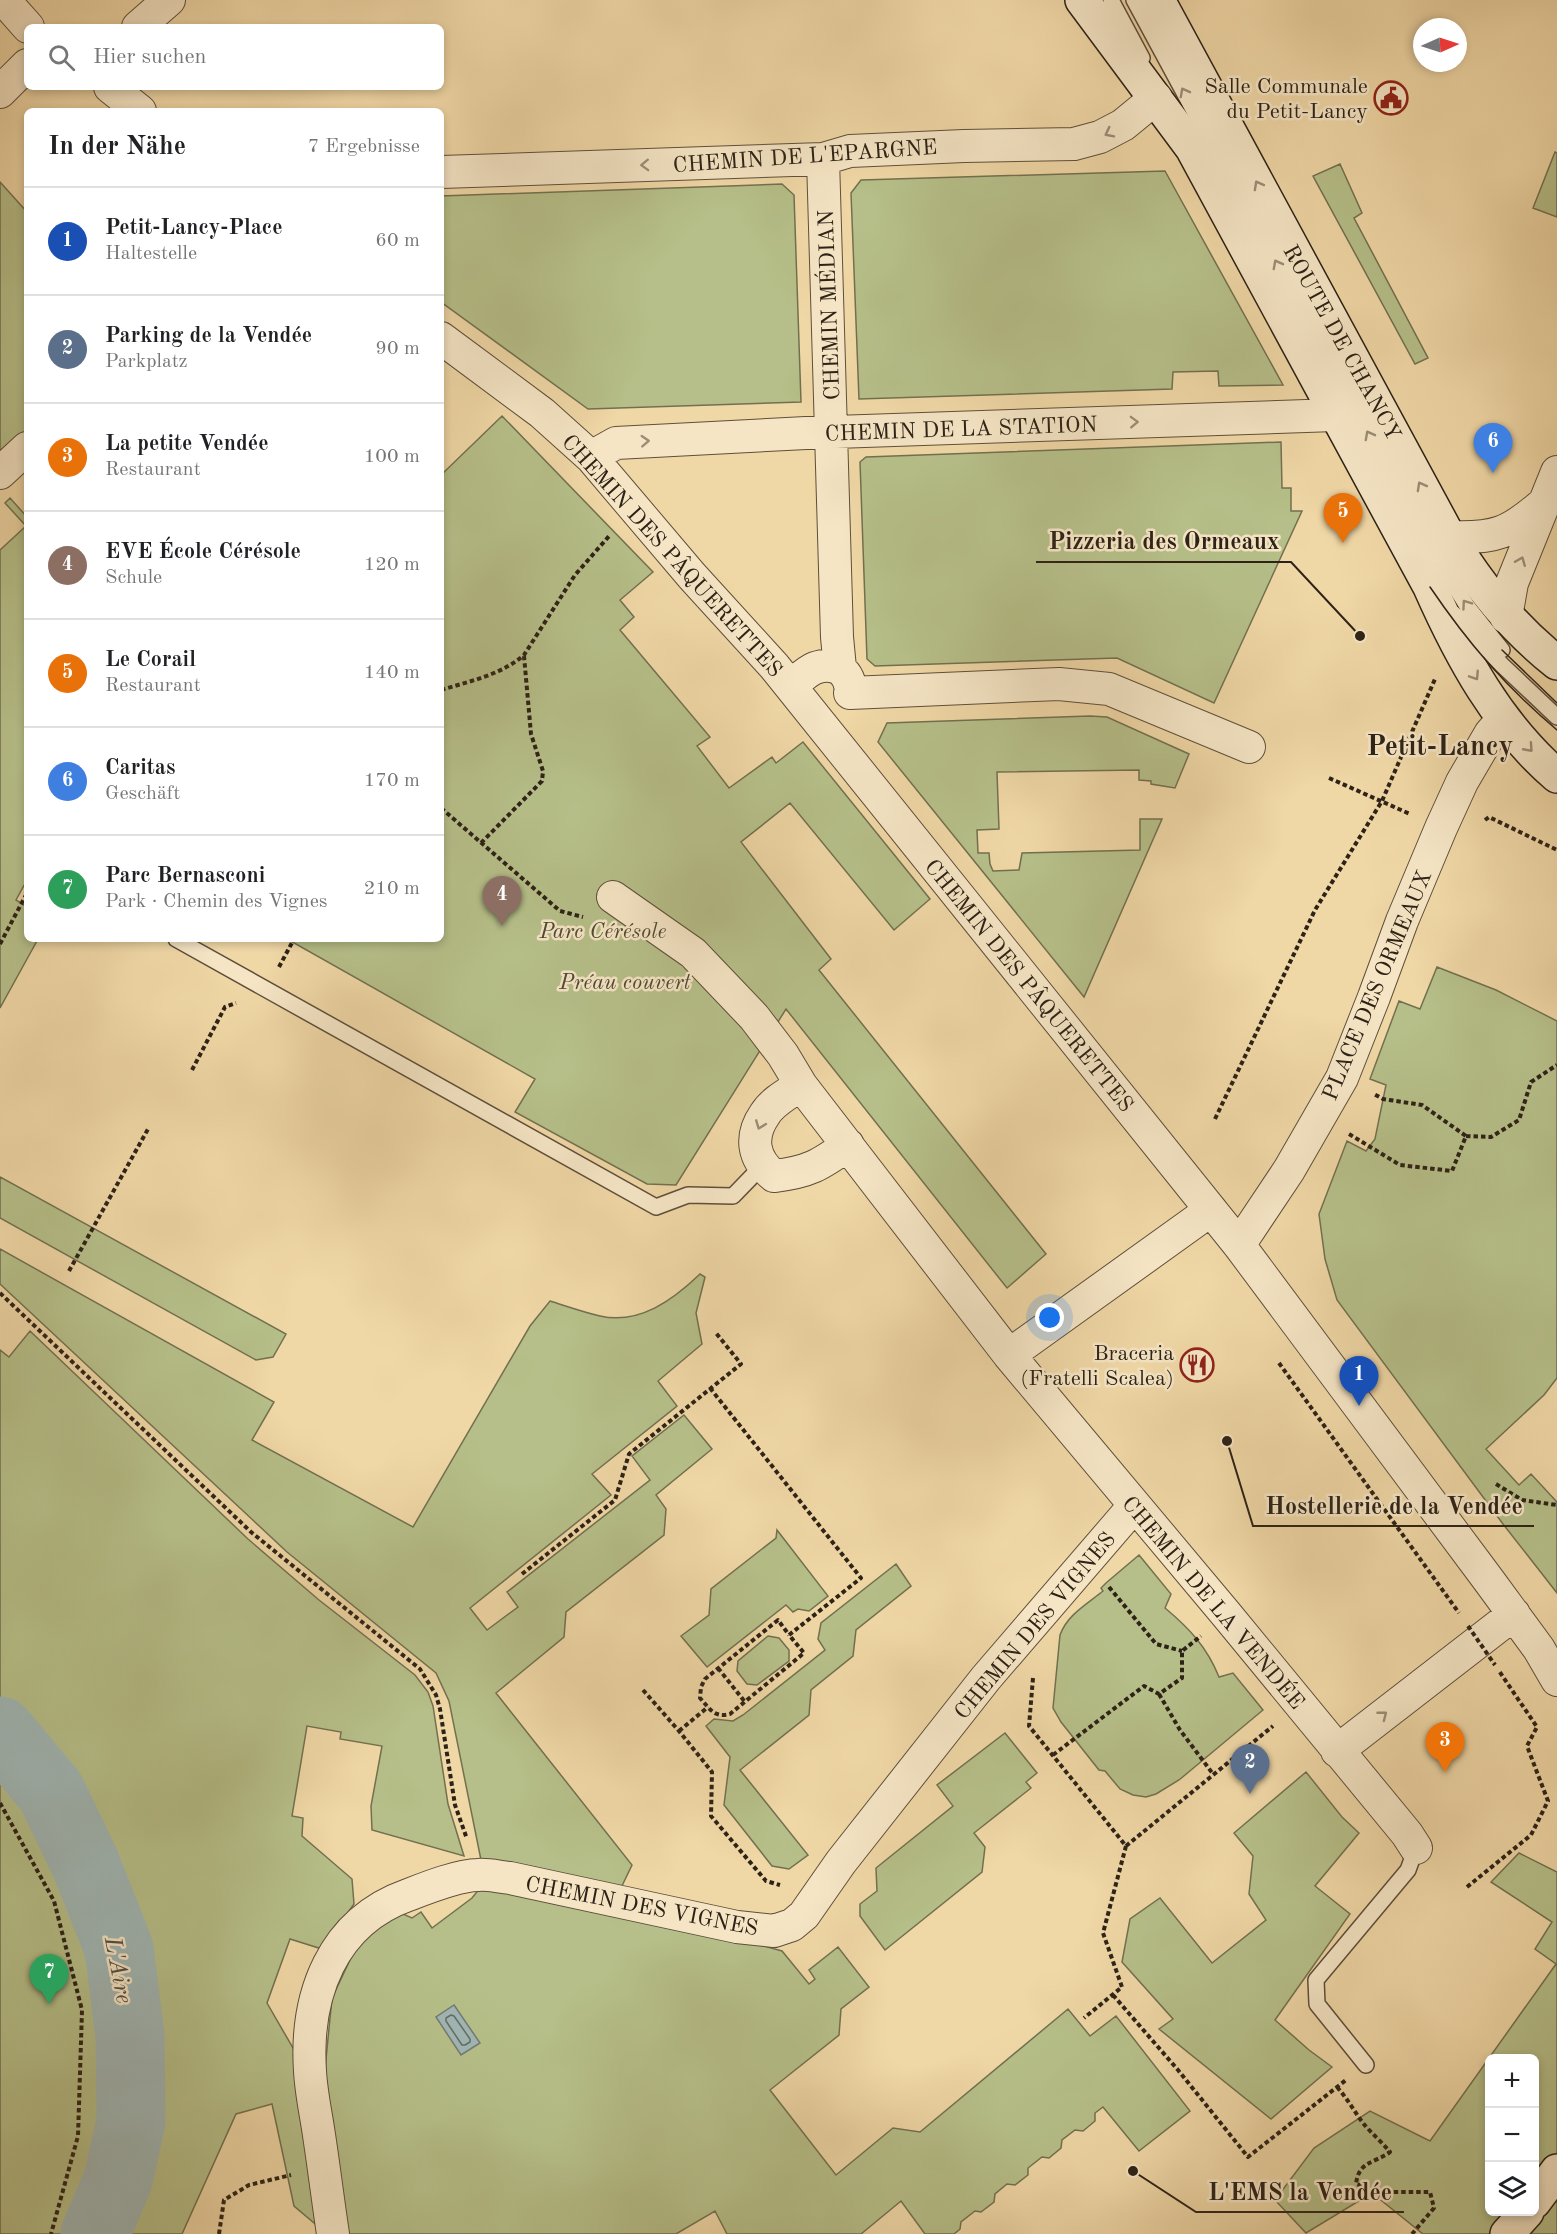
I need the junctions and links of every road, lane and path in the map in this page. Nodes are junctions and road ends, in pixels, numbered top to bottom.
1 (4, 0) edge
2 (169, 0) edge
3 (1082, 0) edge
4 (1111, 0) edge
5 (1134, 0) edge
6 (1158, 0) edge
7 (24, 24) edge
8 (141, 24) edge
9 (24, 68) edge
10 (114, 90) edge
11 (0, 92) edge
12 (1156, 98) junction
13 (136, 108) edge
14 (1192, 148) junction
15 (823, 159) junction
16 (444, 172) edge
17 (444, 340) edge
18 (1335, 415) junction
19 (832, 432) junction
20 (24, 451) edge
21 (591, 457) junction
22 (0, 472) edge
23 (1557, 472) edge
24 (1545, 502) junction
25 (616, 527) dead end
26 (1449, 537) junction
27 (1430, 587) junction
28 (1506, 617) junction
29 (524, 655) junction
30 (1502, 658) junction
31 (1557, 663) edge
32 (1437, 675) dead end
33 (845, 680) junction
34 (791, 686) junction
35 (444, 689) edge
36 (1557, 717) edge
37 (1503, 719) junction
38 (821, 726) junction
39 (1249, 747) dead end
40 (1557, 776) edge
41 (444, 811) edge
42 (480, 844) junction
43 (613, 897) joint
44 (24, 899) edge
45 (181, 942) edge
46 (0, 944) edge
47 (1557, 1065) edge
48 (1342, 1078) junction
49 (801, 1085) junction
50 (1320, 1116) junction
51 (1215, 1119) dead end
52 (148, 1129) dead end
53 (1466, 1136) junction
54 (848, 1145) junction
55 (762, 1166) junction
56 (1211, 1210) junction
57 (1239, 1245) junction
58 (69, 1271) dead end
59 (0, 1293) edge
60 (716, 1333) dead end
61 (1009, 1354) junction
62 (1275, 1358) dead end
63 (710, 1388) junction
64 (1496, 1484) dead end
65 (1557, 1504) edge
66 (1134, 1506) junction
67 (1088, 1560) junction
68 (522, 1574) dead end
69 (1514, 1614) junction
70 (1461, 1616) dead end
71 (1468, 1626) dead end
72 (1030, 1627) junction
73 (789, 1635) junction
74 (1203, 1635) dead end
75 (1182, 1652) junction
76 (718, 1668) junction
77 (1557, 1680) edge
78 (643, 1690) dead end
79 (1159, 1694) junction
80 (746, 1702) junction
81 (708, 1707) junction
82 (1281, 1720) dead end
83 (679, 1731) junction
84 (1337, 1751) junction
85 (1053, 1755) junction
86 (1214, 1774) junction
87 (0, 1803) edge
88 (1126, 1846) junction
89 (1416, 1848) joint
90 (477, 1875) junction
91 (789, 1880) dead end
92 (1467, 1887) dead end
93 (1113, 1995) junction
94 (1084, 2018) dead end
95 (1366, 2065) joint
96 (1337, 2086) junction
97 (1557, 2171) edge
98 (294, 2174) dead end
99 (1539, 2195) edge
100 (1523, 2216) edge
101 (51, 2234) edge
102 (219, 2234) edge
103 (333, 2234) edge
104 (1412, 2234) edge
105 (1507, 2234) edge

1 - 7 street
2 - 8 street
3 - 12 main road
4 - 14 lane
30 -> 5 lane
26 -> 6 main road, ROUTE DE CHANCY
9 - 11 street
10 - 13 street
12 - 14 main road
12 -> 15 street, CHEMIN DE L'EPARGNE
14 - 18 main road
15 -> 16 street, CHEMIN DE L'EPARGNE
15 - 19 street, CHEMIN MÉDIAN
17 - 21 street, CHEMIN DES PÂQUERETTES
19 -> 18 street, CHEMIN DE LA STATION
18 - 27 main road
21 -> 19 street, CHEMIN DE LA STATION
19 - 33 street, CHEMIN MÉDIAN
20 - 22 street
21 - 34 street, CHEMIN DES PÂQUERETTES
23 - 24 street
24 - 26 street
28 -> 24 street
25 - 29 path
26 - 28 main road, ROUTE DE CHANCY
27 - 30 lane
27 -> 37 main road
28 - 30 lane
28 - 31 main road, ROUTE DE CHANCY
29 - 35 path
29 - 42 path
30 - 36 lane
32 - 51 path
33 - 34 street, CHEMIN DES PÂQUERETTES
33 - 38 street
33 - 39 street, CHEMIN DES PÂQUERETTES
34 - 38 street, CHEMIN DES PÂQUERETTES
37 -> 40 main road
37 - 48 street, PLACE DES ORMEAUX
38 - 56 street, CHEMIN DES PÂQUERETTES
41 - 42 path
42 - 43 path
43 - 49 street, CHEMIN DE LA VENDÉE
44 - 46 path
45 - 55 lane
47 - 53 path
48 - 50 street, PLACE DES ORMEAUX
48 - 53 path
49 - 54 street, CHEMIN DE LA VENDÉE
49 -> 55 street
50 - 53 path
50 - 57 street, PLACE DES ORMEAUX
52 - 58 path
54 - 55 street
54 - 61 street, CHEMIN DE LA VENDÉE
56 - 57 street, CHEMIN DES PÂQUERETTES
56 - 61 street
57 - 69 street, CHEMIN DES PÂQUERETTES
59 - 90 path
60 - 63 path
61 - 66 street, CHEMIN DE LA VENDÉE
62 - 70 path
63 - 68 path
63 - 73 path
64 - 65 path
66 - 67 street, CHEMIN DES VIGNES
66 - 84 street, CHEMIN DE LA VENDÉE
67 - 72 street, CHEMIN DES VIGNES
67 - 75 path
69 - 77 street, CHEMIN DES PÂQUERETTES
84 -> 69 street
71 - 92 path, bridge
72 - 85 path
72 - 90 street, CHEMIN DES VIGNES
73 - 76 path
73 - 80 path
74 - 75 path
75 - 79 path
76 - 80 path
76 - 81 path
78 - 83 path
79 - 85 path
79 - 86 path
80 - 81 path
81 - 83 path
82 - 86 path
83 - 91 path
84 - 89 street, CHEMIN DE LA VENDÉE
85 - 88 path
86 - 88 path
87 - 101 path
88 - 93 path
89 - 95 lane, CHEMIN DE LA VENDÉE
90 - 103 street, CHEMIN DES VIGNES
93 - 94 path
93 - 96 path
95 - 96 path
96 - 104 path
97 - 99 main road
98 - 102 path
100 - 105 main road

